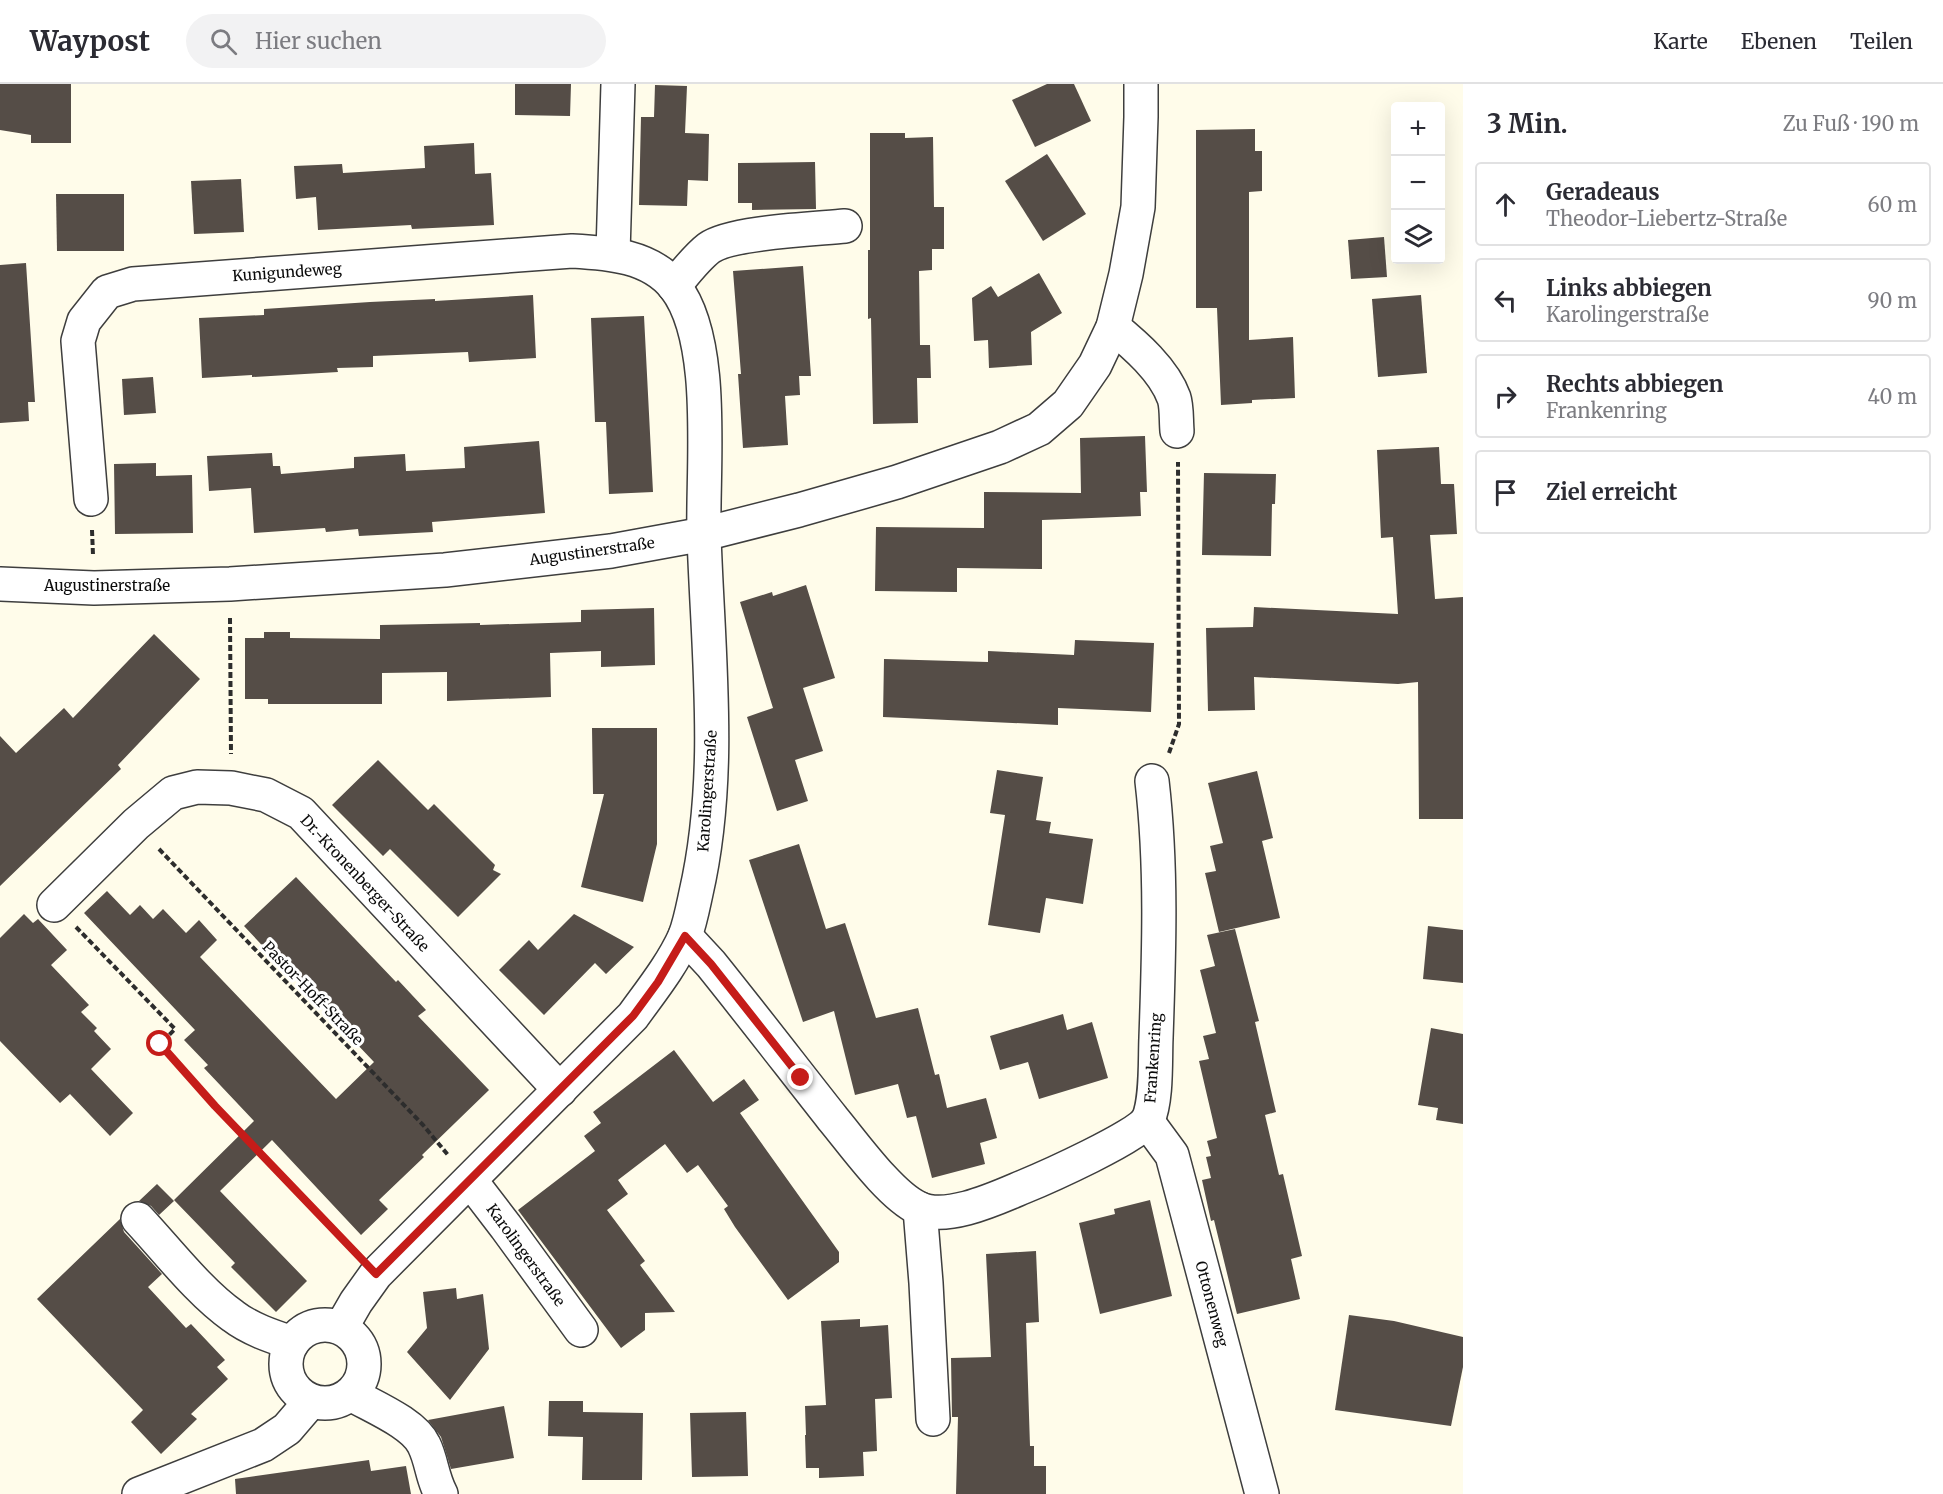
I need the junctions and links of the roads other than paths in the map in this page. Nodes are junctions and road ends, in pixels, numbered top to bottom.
1 (618, 84) edge
2 (1140, 84) edge
3 (845, 226) dead end
4 (613, 254) junction
5 (674, 286) junction
6 (1113, 327) junction
7 (1177, 431) road end
8 (91, 499) road end
9 (704, 534) junction
10 (0, 584) edge
11 (1152, 781) road end
12 (54, 905) road end
13 (685, 936) junction
14 (560, 1090) junction
15 (1147, 1121) junction
16 (470, 1180) junction
17 (920, 1209) junction
18 (138, 1219) dead end
19 (341, 1328) junction
20 (581, 1330) dead end
21 (292, 1344) junction
22 (351, 1394) junction
23 (311, 1401) junction
24 (933, 1419) dead end
25 (139, 1494) edge
26 (441, 1494) edge
27 (1262, 1494) edge

1 - 4 street
2 - 6 street, Augustinerstraße
3 - 5 street
4 - 5 street, Kunigundeweg
4 - 8 street, Kunigundeweg
5 - 9 street, Kunigundeweg
6 - 7 street
6 - 9 street, Augustinerstraße
9 - 10 street, Augustinerstraße
9 - 13 street, Karolingerstraße
11 - 15 street, Frankenring
12 - 14 street, Dr.-Kronenberger-Straße
13 - 14 street, Karolingerstraße
13 - 17 street
14 - 16 street, Karolingerstraße
15 - 17 street, Frankenring
15 - 27 street, Ottonenweg
16 - 19 street, Karolingerstraße
16 - 20 street, Karolingerstraße
17 - 24 street
18 - 21 street
19 - 21 street
19 - 22 street
21 - 23 street
22 - 23 street
22 - 26 street
23 - 25 street

